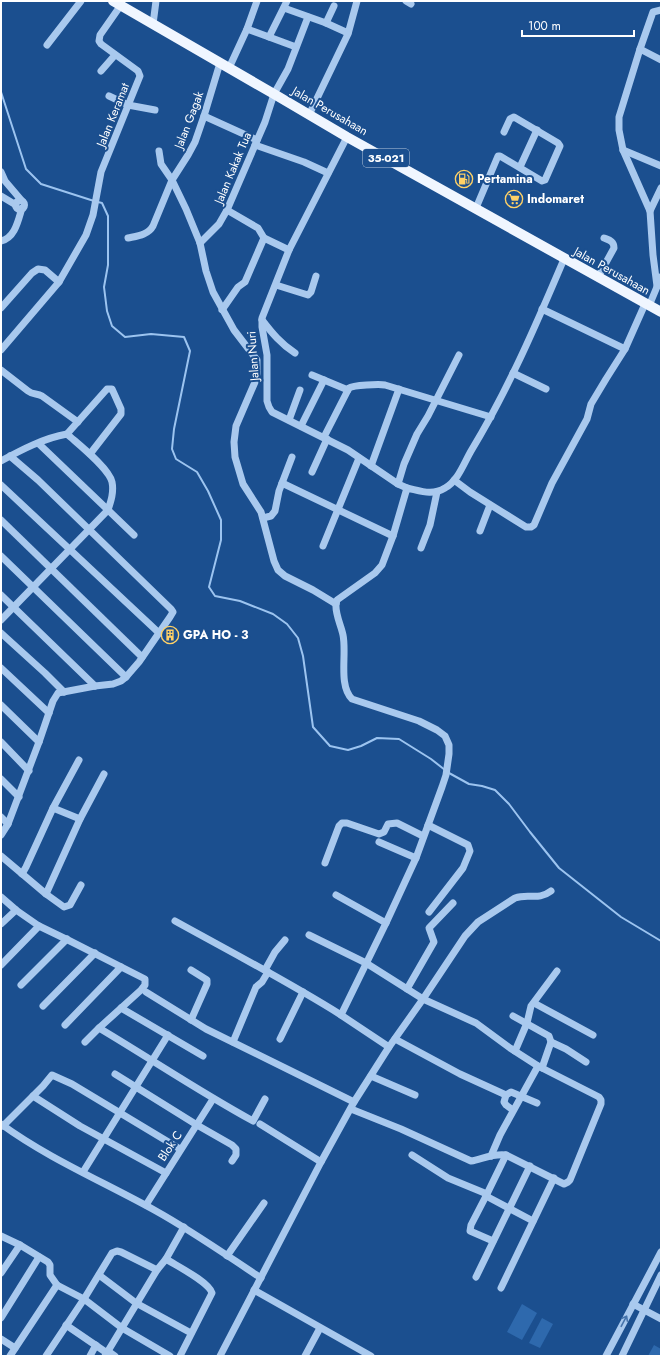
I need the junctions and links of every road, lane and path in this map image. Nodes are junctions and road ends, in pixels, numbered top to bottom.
1 (81, 1) edge
2 (156, 1) edge
3 (257, 1) edge
4 (357, 1) edge
5 (118, 3) edge
6 (285, 4) edge
7 (334, 6) dead end
8 (661, 10) edge
9 (308, 17) junction
10 (326, 23) junction
11 (153, 24) junction
12 (247, 29) junction
13 (348, 33) junction
14 (269, 37) junction
15 (47, 45) dead end
16 (296, 47) junction
17 (640, 49) junction
18 (116, 55) junction
19 (661, 60) edge
20 (224, 66) junction
21 (101, 71) dead end
22 (274, 94) junction
23 (109, 96) dead end
24 (128, 105) junction
25 (155, 110) dead end
26 (309, 115) junction
27 (204, 116) junction
28 (537, 130) junction
29 (504, 132) dead end
30 (347, 137) junction
31 (256, 142) junction
32 (159, 150) dead end
33 (623, 150) junction
34 (661, 166) edge
35 (520, 168) junction
36 (1, 172) edge
37 (328, 173) junction
38 (172, 180) junction
39 (661, 188) edge
40 (1, 196) edge
41 (20, 205) junction
42 (476, 208) junction
43 (227, 210) junction
44 (650, 211) junction
45 (128, 238) dead end
46 (264, 238) junction
47 (604, 238) dead end
48 (1, 241) edge
49 (200, 243) junction
50 (289, 250) junction
51 (564, 259) junction
52 (316, 276) dead end
53 (598, 277) junction
54 (661, 277) edge
55 (59, 282) junction
56 (276, 285) junction
57 (657, 286) junction
58 (647, 305) junction
59 (1, 308) edge
60 (222, 310) junction
61 (542, 310) junction
62 (661, 312) edge
63 (262, 320) junction
64 (625, 349) junction
65 (1, 350) edge
66 (295, 353) dead end
67 (459, 355) dead end
68 (1, 370) edge
69 (261, 373) junction
70 (513, 373) junction
71 (312, 375) dead end
72 (324, 380) junction
73 (399, 389) junction
74 (546, 389) dead end
75 (300, 390) dead end
76 (348, 390) junction
77 (436, 400) junction
78 (492, 417) junction
79 (289, 420) junction
80 (78, 422) junction
81 (301, 426) junction
82 (67, 434) junction
83 (326, 438) junction
84 (38, 443) junction
85 (90, 454) junction
86 (10, 456) junction
87 (292, 457) dead end
88 (359, 458) junction
89 (1, 461) edge
90 (371, 466) junction
91 (312, 472) dead end
92 (454, 480) junction
93 (282, 483) junction
94 (398, 484) junction
95 (1, 485) edge
96 (407, 488) junction
97 (437, 492) junction
98 (490, 505) junction
99 (338, 509) junction
100 (108, 510) junction
101 (264, 518) junction
102 (1, 520) edge
103 (89, 530) junction
104 (480, 531) dead end
105 (134, 535) dead end
106 (393, 536) junction
107 (322, 546) dead end
108 (421, 548) dead end
109 (69, 549) junction
110 (1, 556) edge
111 (50, 569) junction
112 (33, 586) junction
113 (1, 595) edge
114 (336, 604) junction
115 (14, 607) junction
116 (1, 620) edge
117 (159, 632) junction
118 (1, 633) edge
119 (142, 656) junction
120 (1, 668) edge
121 (126, 678) junction
122 (95, 686) junction
123 (64, 692) junction
124 (1, 705) edge
125 (49, 713) junction
126 (1, 742) edge
127 (39, 742) junction
128 (78, 760) dead end
129 (28, 770) junction
130 (104, 774) dead end
131 (1, 779) edge
132 (18, 797) junction
133 (53, 808) junction
134 (1, 817) edge
135 (80, 819) junction
136 (8, 824) junction
137 (428, 825) junction
138 (1, 835) edge
139 (423, 836) junction
140 (379, 842) dead end
141 (1, 856) edge
142 (416, 858) junction
143 (326, 863) dead end
144 (22, 874) junction
145 (81, 885) dead end
146 (551, 891) dead end
147 (46, 894) junction
148 (336, 895) dead end
149 (1, 896) edge
150 (452, 903) dead end
151 (16, 910) junction
152 (429, 912) dead end
153 (175, 921) dead end
154 (386, 923) junction
155 (1, 924) edge
156 (39, 926) junction
157 (309, 935) dead end
158 (67, 939) junction
159 (285, 940) dead end
160 (95, 953) junction
161 (366, 963) junction
162 (1, 965) edge
163 (121, 967) junction
164 (191, 970) dead end
165 (267, 971) junction
166 (557, 971) dead end
167 (21, 985) dead end
168 (407, 989) junction
169 (146, 992) dead end
170 (303, 992) junction
171 (423, 999) junction
172 (534, 1003) junction
173 (43, 1006) dead end
174 (121, 1008) junction
175 (341, 1015) junction
176 (513, 1016) dead end
177 (191, 1020) junction
178 (527, 1023) junction
179 (66, 1025) dead end
180 (99, 1028) junction
181 (168, 1035) junction
182 (593, 1035) dead end
183 (395, 1038) junction
184 (280, 1039) dead end
185 (85, 1042) dead end
186 (233, 1042) junction
187 (551, 1042) junction
188 (389, 1047) junction
189 (515, 1051) junction
190 (203, 1056) dead end
191 (153, 1060) junction
192 (586, 1062) dead end
193 (540, 1067) junction
194 (115, 1074) dead end
195 (371, 1076) junction
196 (136, 1087) junction
197 (415, 1095) dead end
198 (506, 1095) junction
199 (33, 1096) junction
200 (521, 1096) junction
201 (213, 1099) junction
202 (265, 1099) dead end
203 (354, 1102) junction
204 (537, 1103) dead end
205 (350, 1109) junction
206 (513, 1110) junction
207 (120, 1113) junction
208 (260, 1124) dead end
209 (2, 1125) edge
210 (197, 1125) junction
211 (104, 1139) junction
212 (180, 1150) junction
213 (506, 1155) junction
214 (412, 1156) dead end
215 (491, 1156) junction
216 (232, 1161) dead end
217 (321, 1162) junction
218 (530, 1166) junction
219 (83, 1172) junction
220 (166, 1173) junction
221 (554, 1178) junction
222 (487, 1195) junction
223 (264, 1203) dead end
224 (146, 1205) junction
225 (509, 1209) junction
226 (533, 1221) junction
227 (184, 1227) junction
228 (1, 1236) edge
229 (493, 1241) junction
230 (20, 1245) junction
231 (661, 1252) edge
232 (227, 1256) junction
233 (39, 1257) junction
234 (166, 1259) junction
235 (156, 1270) junction
236 (1, 1273) edge
237 (99, 1275) junction
238 (661, 1275) edge
239 (476, 1277) dead end
240 (261, 1278) junction
241 (57, 1285) junction
242 (501, 1288) dead end
243 (254, 1290) junction
244 (84, 1299) junction
245 (136, 1303) junction
246 (633, 1304) junction
247 (644, 1310) junction
248 (1, 1318) edge
249 (661, 1319) edge
250 (66, 1325) junction
251 (122, 1328) junction
252 (320, 1328) junction
253 (191, 1333) junction
254 (1, 1339) edge
255 (96, 1345) junction
256 (15, 1348) junction
257 (107, 1353) edge
258 (10, 1356) edge
259 (46, 1356) edge
260 (90, 1356) edge
261 (115, 1356) edge
262 (170, 1356) edge
263 (180, 1356) edge
264 (220, 1356) edge
265 (305, 1356) edge
266 (372, 1356) edge
267 (606, 1356) edge
268 (622, 1356) edge

1 - 15 street
2 - 11 street
3 - 12 street, Jalan Gagak
4 - 13 street
5 - 11 main road, Jalan Perusahaan / 35-021
5 - 18 street, Jalan Keramat
6 - 9 street
6 - 14 street
7 - 10 street
8 - 17 street
9 - 10 street
9 - 16 street, Jalan Kakak Tua
10 - 13 street
11 - 20 main road, Jalan Perusahaan / 35-021
12 - 14 street
12 - 20 street, Jalan Gagak
13 - 26 street
14 - 16 street
16 - 22 street, Jalan Kakak Tua
17 - 19 street
17 - 33 street
18 - 21 street
18 - 24 street, Jalan Keramat
20 - 22 main road, Jalan Perusahaan / 35-021
20 - 27 street, Jalan Gagak
22 - 26 main road, Jalan Perusahaan / 35-021
22 - 31 street, Jalan Kakak Tua
23 - 24 street
24 - 25 street
24 - 55 street, Jalan Keramat
26 - 30 main road, Jalan Perusahaan / 35-021
27 - 31 street
27 - 38 street, Jalan Gagak
28 - 29 street
28 - 35 street
28 - 35 street
30 - 37 street, Jalan Nuri
30 - 42 main road, Jalan Perusahaan / 35-021
31 - 37 street
31 - 43 street, Jalan Kakak Tua
32 - 38 street
33 - 34 street
33 - 44 street
35 - 42 street
36 - 41 street
37 - 50 street, Jalan Nuri
38 - 45 street, Jalan Gagak
38 - 49 street
39 - 44 street
40 - 41 street
41 - 48 street
42 - 51 main road, Jalan Perusahaan / 35-021
43 - 46 street
43 - 49 street, Jalan Kakak Tua
44 - 57 street
46 - 50 street
46 - 60 street
47 - 53 street
49 - 60 street
50 - 56 street, Jalan Nuri
51 - 53 main road, Jalan Perusahaan / 35-021
51 - 61 street
52 - 56 street
53 - 58 main road, Jalan Perusahaan / 35-021
54 - 57 street
55 - 59 street
55 - 65 street, Jalan Keramat
56 - 63 street, Jalan Nuri
57 - 58 street
58 - 62 main road, Jalan Perusahaan / 35-021
58 - 64 street
60 - 69 street
61 - 64 street
61 - 70 street
63 - 66 street
63 - 69 street, Jalan Nuri
64 - 98 street
67 - 77 street
68 - 80 street
69 - 79 street, Jalan Nuri
69 - 101 street
70 - 74 street
70 - 78 street
71 - 72 street
72 - 76 street
72 - 81 street
73 - 76 street
73 - 77 street
73 - 90 street
75 - 79 street
76 - 83 street
77 - 78 street
77 - 94 street
78 - 92 street
79 - 81 street, Jalan Nuri
80 - 82 street
80 - 85 street
81 - 83 street, Jalan Nuri
82 - 84 street
82 - 85 street
83 - 88 street, Jalan Nuri
83 - 91 street
84 - 86 street
84 - 100 street
85 - 100 street
86 - 89 street
86 - 103 street
87 - 93 street
88 - 90 street, Jalan Nuri
88 - 99 street
90 - 94 street, Jalan Nuri
92 - 97 street
92 - 98 street
93 - 99 street
93 - 101 street
94 - 96 street, Jalan Nuri
95 - 109 street
96 - 97 street, Jalan Nuri
96 - 106 street
97 - 108 street
98 - 104 street
99 - 106 street
99 - 107 street
100 - 103 street
100 - 105 street
101 - 114 street
102 - 111 street
103 - 109 street
103 - 117 street
106 - 114 street
109 - 111 street
109 - 117 street
110 - 112 street
111 - 112 street
111 - 119 street
112 - 115 street
112 - 121 street
113 - 115 street
114 - 137 street
115 - 116 street
115 - 122 street
117 - 119 street
118 - 123 street
119 - 121 street
120 - 125 street
121 - 122 street
122 - 123 street
123 - 125 street
124 - 127 street
125 - 127 street
126 - 129 street
127 - 129 street
128 - 133 street
129 - 132 street
130 - 135 street
131 - 132 street
132 - 136 street
133 - 135 street
133 - 144 street
134 - 136 street
135 - 147 street
136 - 138 street
137 - 139 street
137 - 152 street
139 - 142 street
139 - 143 street
140 - 142 street
141 - 144 street
142 - 154 street
144 - 147 street
145 - 147 street
146 - 171 street
148 - 154 street
149 - 151 street
150 - 168 street
151 - 155 street
151 - 156 street
153 - 165 street
154 - 161 street
156 - 158 street
156 - 162 street
157 - 161 street
158 - 160 street
158 - 167 street
159 - 165 street
160 - 163 street
160 - 173 street
161 - 168 street
161 - 175 street
163 - 174 street
163 - 179 street
164 - 177 street
165 - 170 street
165 - 186 street
166 - 172 street
168 - 171 street
169 - 177 street
170 - 175 street
170 - 184 street
171 - 183 street
171 - 189 street
172 - 178 street
172 - 182 street
174 - 180 street
174 - 181 street
175 - 188 street
176 - 178 street
177 - 186 street
178 - 187 street
178 - 189 street
180 - 185 street
180 - 191 street
181 - 190 street
181 - 191 street
183 - 188 street
183 - 198 street
186 - 203 street
187 - 192 street
187 - 193 street
188 - 195 street
189 - 193 street
191 - 196 street
191 - 201 street
193 - 200 street
193 - 221 street
194 - 196 street
195 - 197 street
195 - 203 street
196 - 207 street
196 - 210 street
198 - 200 street
198 - 206 street
199 - 207 street
199 - 209 street
199 - 211 street
200 - 204 street
200 - 206 street
201 - 202 street
201 - 210 street, Blok C
203 - 205 street
205 - 215 street
205 - 217 street
206 - 215 street
207 - 211 street
207 - 212 street
208 - 217 street
209 - 219 street
210 - 212 street, Blok C
210 - 216 street
211 - 219 street
211 - 220 street
212 - 220 street, Blok C
213 - 215 street
213 - 218 street
213 - 222 street
214 - 222 street
217 - 240 street
218 - 221 street
218 - 225 street
219 - 224 street
220 - 224 street, Blok C
221 - 226 street
222 - 225 street
222 - 229 street
223 - 232 street
224 - 227 street
225 - 226 street
225 - 229 street
226 - 242 street
227 - 232 street
227 - 234 street
228 - 230 street
229 - 239 street
230 - 233 street
230 - 236 street
231 - 246 street
232 - 240 street
233 - 241 street
233 - 248 street
234 - 235 street
234 - 253 street
235 - 237 street
235 - 245 street
237 - 244 street
237 - 245 street
238 - 247 street
240 - 243 street
241 - 244 street
241 - 256 street
243 - 252 street
243 - 264 street
244 - 250 street
244 - 251 street
245 - 251 street
245 - 253 street
246 - 247 street
267 -> 246 street
247 - 249 street
247 - 268 street
250 - 255 street
250 - 259 street
251 - 257 street
251 - 262 street
252 - 265 street
252 - 266 street
253 - 263 street
254 - 256 street
255 - 257 street
255 - 260 street
256 - 258 street
257 - 261 street

